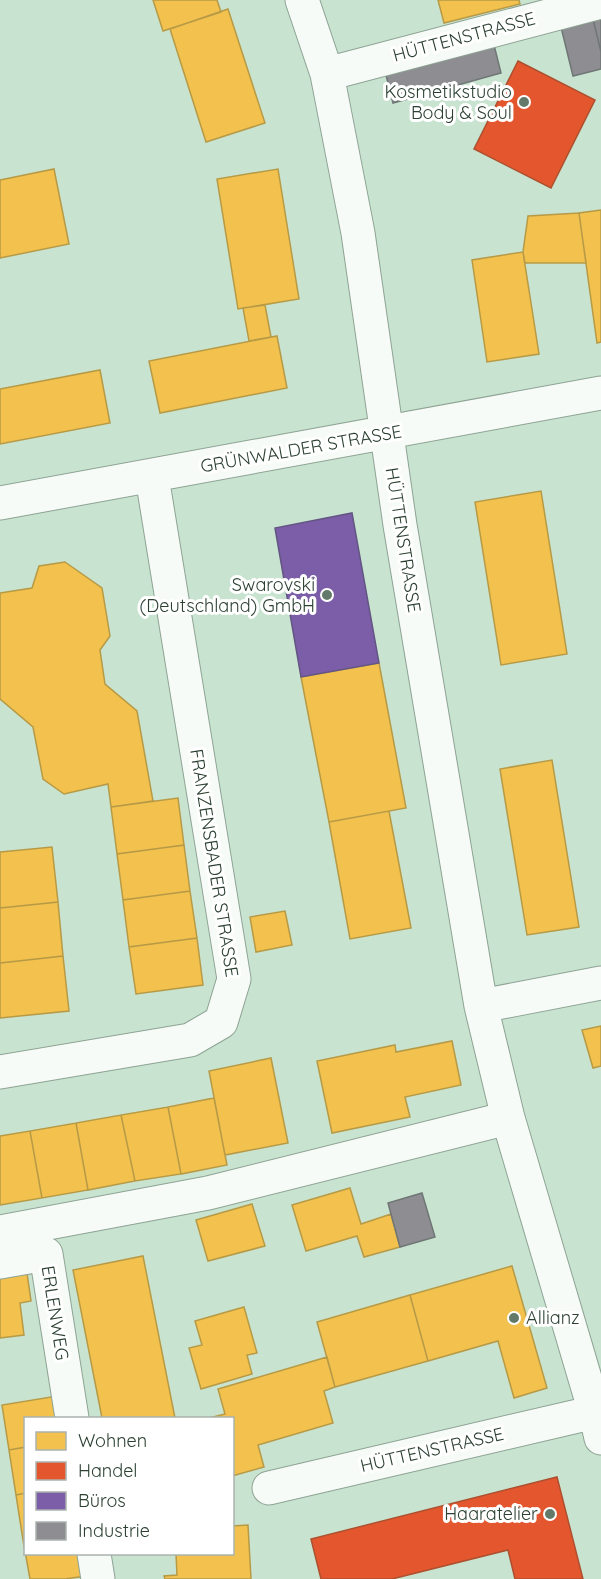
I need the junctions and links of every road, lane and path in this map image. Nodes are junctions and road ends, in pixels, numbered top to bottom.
1 (302, 0) edge
2 (601, 2) edge
3 (534, 9) edge
4 (327, 74) junction
5 (601, 393) edge
6 (385, 433) junction
7 (152, 477) junction
8 (0, 503) edge
9 (601, 983) edge
10 (481, 1006) junction
11 (0, 1072) edge
12 (508, 1118) junction
13 (0, 1232) edge
14 (0, 1262) edge
15 (72, 1417) edge
16 (598, 1425) edge
17 (269, 1488) dead end
18 (94, 1555) edge
19 (98, 1579) edge

1 - 4 street, HÜTTENSTRASSE
2 - 3 street, HÜTTENSTRASSE
3 - 4 street, HÜTTENSTRASSE
4 - 6 street, HÜTTENSTRASSE
5 - 6 street, GRÜNWALDER STRASSE
6 - 7 street, GRÜNWALDER STRASSE
6 - 10 street, HÜTTENSTRASSE
7 - 8 street, GRÜNWALDER STRASSE
7 - 11 street, FRANZENSBADER STRASSE
9 - 10 street
10 - 12 street, HÜTTENSTRASSE
12 - 13 street
12 - 16 street, HÜTTENSTRASSE
14 - 15 street, ERLENWEG
16 - 17 street, HÜTTENSTRASSE
18 - 19 street

